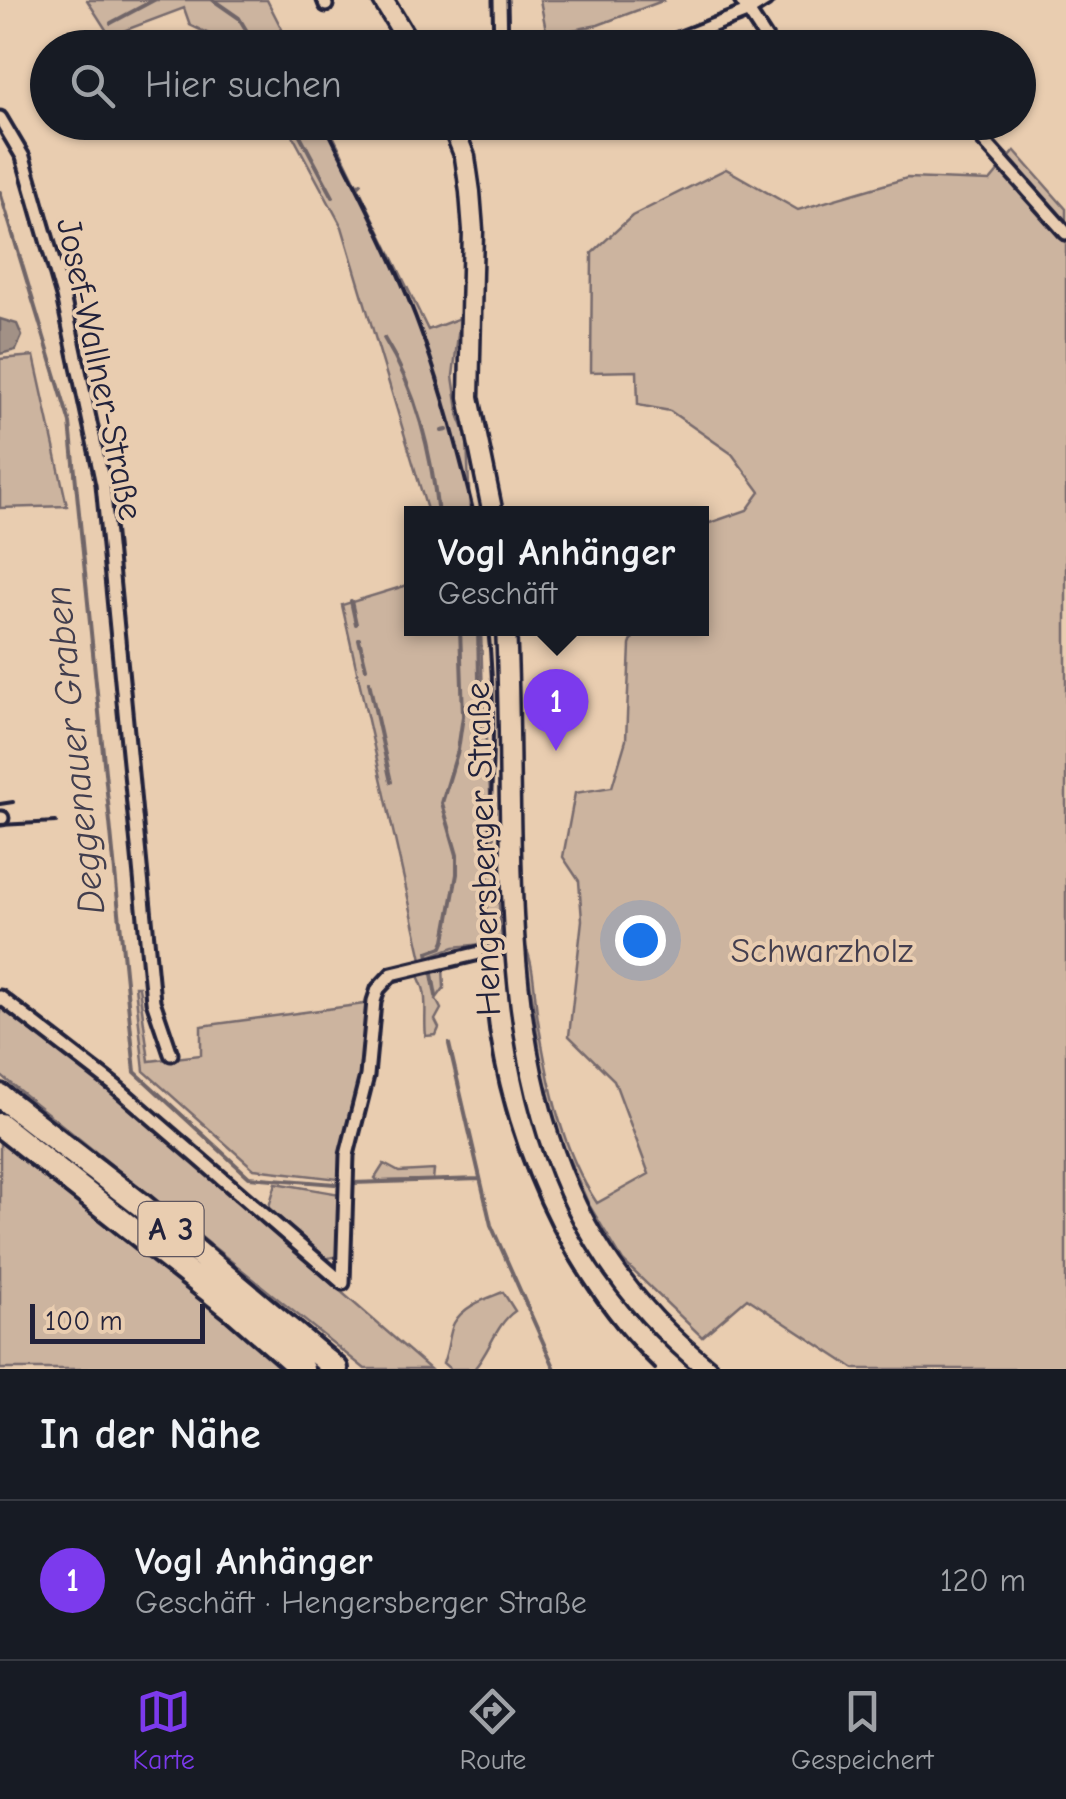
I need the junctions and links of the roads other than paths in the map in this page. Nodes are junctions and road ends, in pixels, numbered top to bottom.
1 (383, 0) edge
2 (500, 0) edge
3 (766, 0) edge
4 (744, 6) edge
5 (401, 30) edge
6 (500, 30) edge
7 (693, 30) edge
8 (760, 30) edge
9 (0, 118) edge
10 (458, 140) edge
11 (983, 140) edge
12 (1066, 233) edge
13 (491, 506) edge
14 (506, 636) edge
15 (513, 945) junction
16 (0, 997) edge
17 (171, 1054) dead end
18 (0, 1096) edge
19 (0, 1125) edge
20 (302, 1369) edge
21 (336, 1369) edge
22 (708, 1369) edge

1 - 5 main road
2 - 6 street
3 - 4 street
4 - 7 street
4 - 8 street
9 - 17 street, Josef-Wallner-Straße
10 - 13 main road
11 - 12 street
14 - 15 main road, Hengersberger Straße
15 - 16 street
15 - 22 main road, Hengersberger Straße
18 - 21 highway, A 3
19 - 20 highway, A 3

